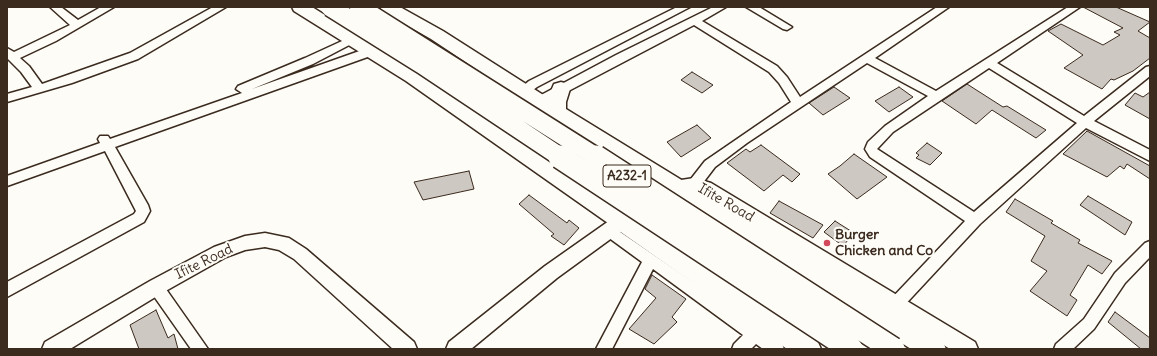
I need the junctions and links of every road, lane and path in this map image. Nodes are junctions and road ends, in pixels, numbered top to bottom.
1 (56, 7) edge
2 (109, 7) edge
3 (222, 7) edge
4 (300, 7) edge
5 (330, 7) edge
6 (359, 7) edge
7 (388, 7) edge
8 (685, 7) edge
9 (721, 7) edge
10 (751, 7) edge
11 (925, 7) edge
12 (1075, 7) edge
13 (940, 10) edge
14 (694, 20) junction
15 (76, 25) junction
16 (787, 27) dead end
17 (353, 39) junction
18 (372, 51) junction
19 (328, 53) junction
20 (10, 54) edge
21 (866, 58) junction
22 (989, 63) junction
23 (335, 65) junction
24 (1150, 70) edge
25 (301, 71) junction
26 (39, 88) junction
27 (561, 89) junction
28 (530, 96) junction
29 (937, 96) junction
30 (7, 98) edge
31 (797, 102) junction
32 (557, 113) junction
33 (1085, 122) junction
34 (490, 131) junction
35 (105, 142) junction
36 (1150, 156) edge
37 (7, 173) edge
38 (7, 181) edge
39 (676, 187) junction
40 (975, 220) junction
41 (616, 226) junction
42 (1150, 247) edge
43 (650, 260) junction
44 (156, 287) junction
45 (7, 290) edge
46 (895, 305) junction
47 (761, 327) junction
48 (52, 349) edge
49 (200, 349) edge
50 (407, 349) edge
51 (456, 349) edge
52 (604, 349) edge
53 (740, 349) edge
54 (776, 349) edge
55 (808, 349) edge
56 (851, 349) edge
57 (893, 349) edge
58 (933, 349) edge
59 (968, 349) edge
60 (1062, 349) edge

1 - 15 street
2 - 15 street
3 - 26 street
4 - 17 highway
5 - 56 highway, A232-1, bridge
6 - 57 highway, A232-1, bridge
7 - 28 highway
8 - 28 street
9 - 14 street
10 - 16 street
11 - 13 street
12 - 22 street
13 - 21 street
14 - 27 street
14 - 31 street
15 - 20 street
17 - 18 highway
17 - 19 street
18 - 23 street
18 - 34 highway
19 - 23 street
19 - 25 street
20 - 26 street
21 - 29 street
21 - 31 street
22 - 29 street
22 - 33 street
23 - 25 street
24 - 33 street
25 - 35 street
26 - 30 street
27 - 28 street
27 - 32 highway
28 - 32 highway
28 - 34 street
28 - 34 street
29 - 40 street
31 - 39 street
32 - 39 highway
33 - 36 street
33 - 40 street
34 - 41 highway
35 - 37 street
35 - 38 street
35 - 45 street
39 - 41 street
39 - 46 street, Ifite Road
39 - 58 highway
40 - 46 street
41 - 43 street
41 - 47 highway
41 - 51 street
42 - 60 street
43 - 47 street
43 - 52 street
44 - 48 street, Ifite Road
44 - 49 street
44 - 50 street, Ifite Road
46 - 59 street, Ifite Road
47 - 53 street
47 - 54 street
47 - 55 highway

